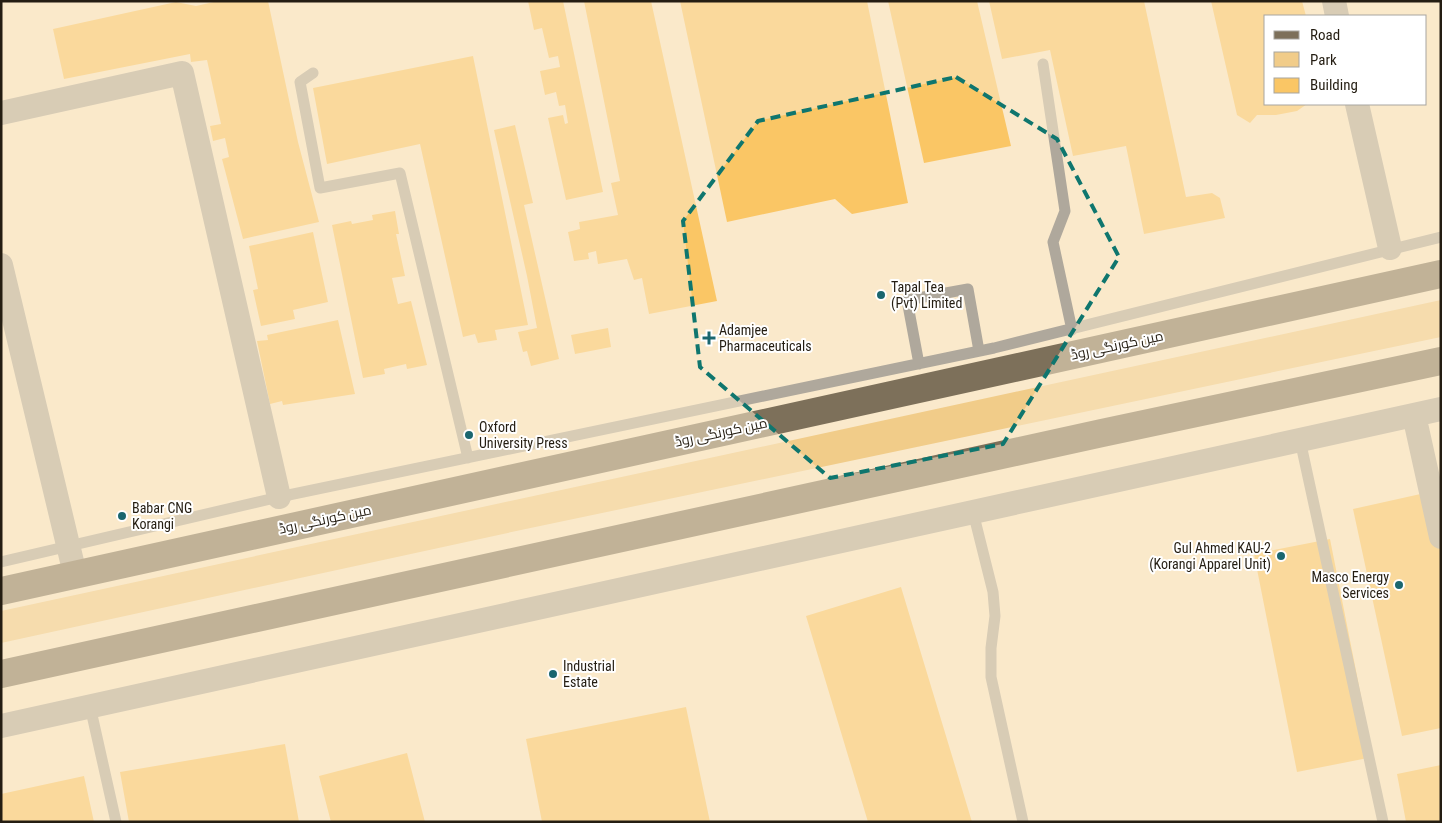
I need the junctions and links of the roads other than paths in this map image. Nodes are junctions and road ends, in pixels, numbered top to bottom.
1 (1334, 1) edge
2 (1337, 15) edge
3 (1043, 64) dead end
4 (313, 73) dead end
5 (1357, 105) edge
6 (1, 112) edge
7 (1441, 237) edge
8 (1390, 248) junction
9 (1, 265) edge
10 (1441, 274) edge
11 (1072, 330) junction
12 (979, 351) junction
13 (1441, 361) edge
14 (919, 364) junction
15 (1441, 410) edge
16 (1414, 415) junction
17 (1300, 440) junction
18 (468, 458) junction
19 (279, 497) junction
20 (973, 512) junction
21 (1441, 538) edge
22 (69, 547) junction
23 (1, 562) edge
24 (75, 574) junction
25 (1, 590) edge
26 (1, 674) edge
27 (90, 706) junction
28 (1, 726) edge
29 (116, 822) edge
30 (1023, 822) edge
31 (1383, 822) edge

1 - 2 street
3 - 11 lane
4 - 18 lane
5 - 8 street
6 - 19 street
7 - 8 lane
8 - 11 lane
9 - 22 street
10 - 24 main road, مین کورنگی روڈ
11 - 12 lane
12 - 14 lane
12 - 14 lane
13 - 26 main road
14 - 18 lane
15 - 16 street
16 - 17 street
16 - 21 street
17 - 20 street
17 - 31 lane
18 - 19 lane
19 - 22 lane
20 - 27 street
20 - 30 lane
22 - 23 lane
22 - 24 street
24 - 25 main road, مین کورنگی روڈ
27 - 28 street
27 - 29 lane

